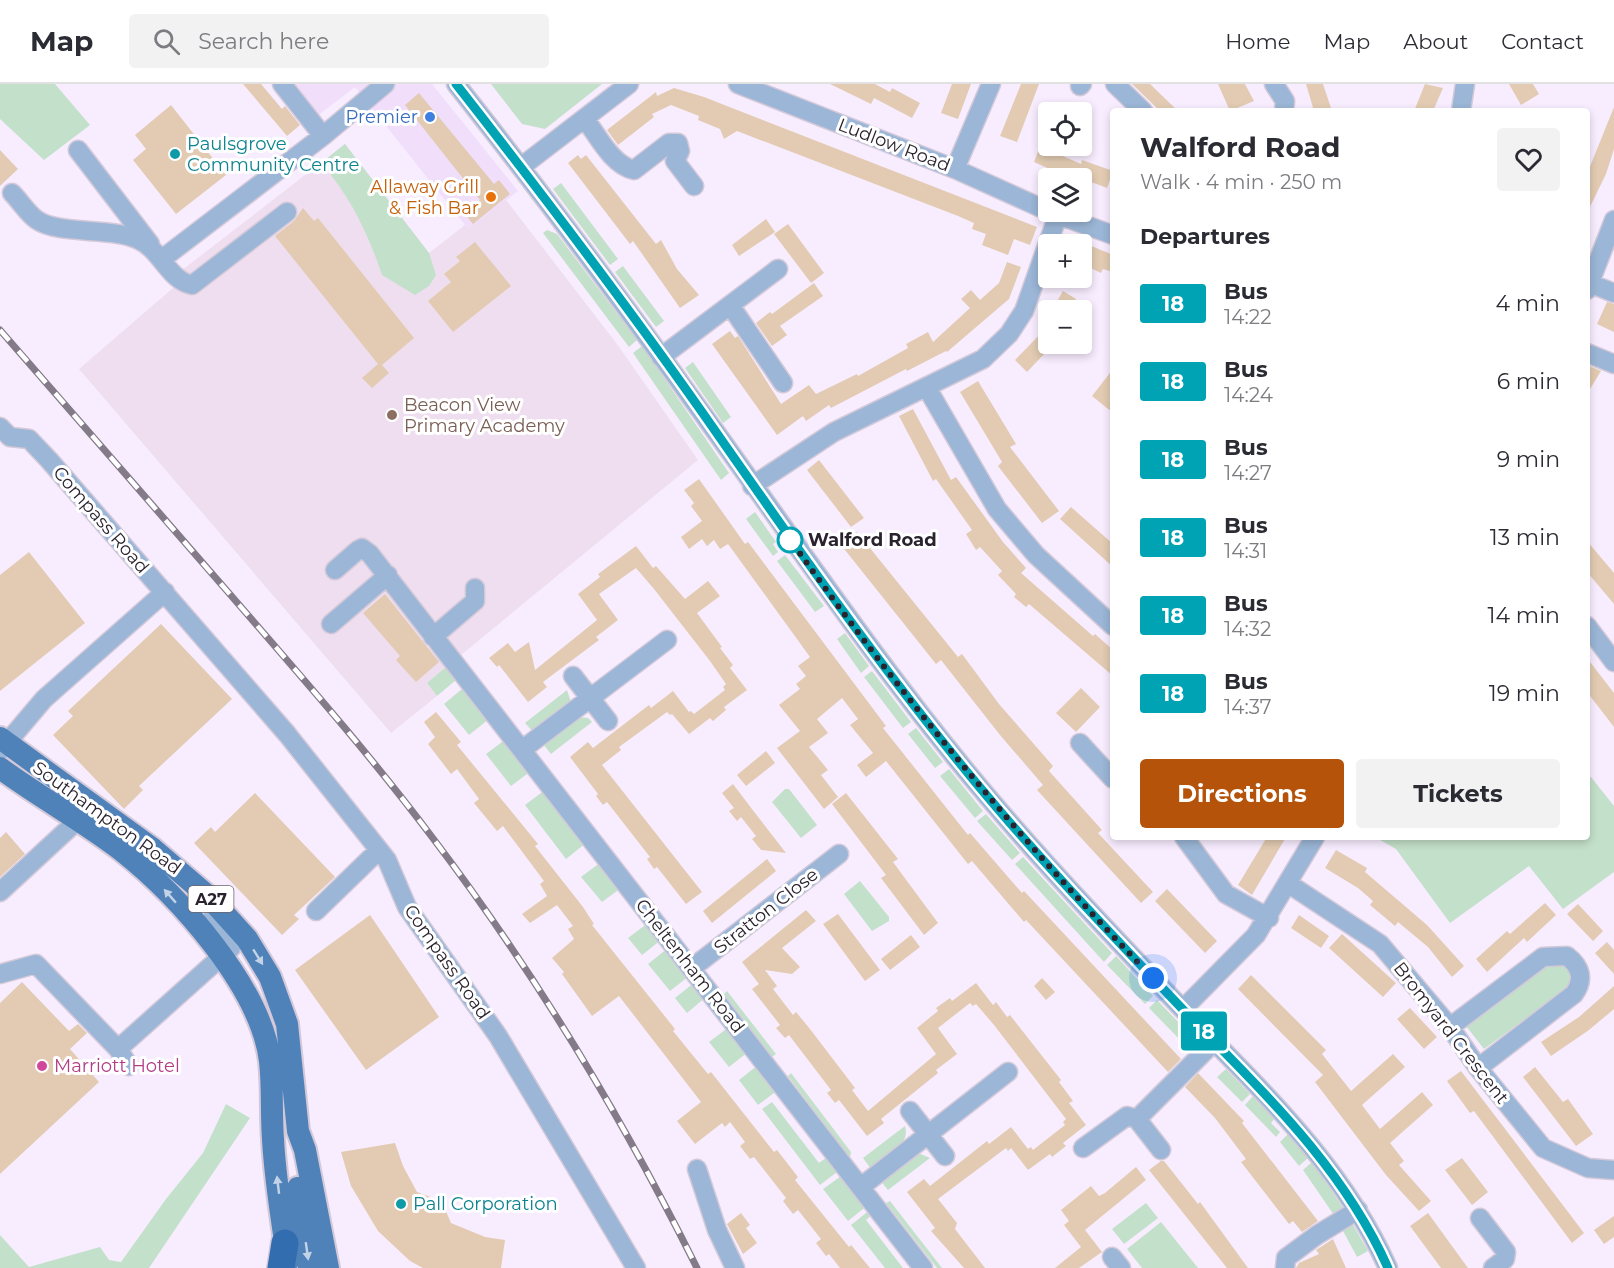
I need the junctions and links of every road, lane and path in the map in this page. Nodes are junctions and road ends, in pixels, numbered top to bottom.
1 (282, 84) edge
2 (386, 84) edge
3 (456, 84) edge
4 (629, 84) edge
5 (738, 84) edge
6 (992, 84) edge
7 (1115, 84) edge
8 (1274, 84) edge
9 (1465, 84) edge
10 (1140, 108) edge
11 (1284, 108) edge
12 (1461, 108) edge
13 (585, 120) junction
14 (323, 136) junction
15 (78, 150) dead end
16 (521, 167) junction
17 (955, 169) junction
18 (694, 186) dead end
19 (12, 193) dead end
20 (1038, 207) edge
21 (287, 212) dead end
22 (1614, 220) edge
23 (1049, 222) edge
24 (1077, 222) edge
25 (1110, 234) edge
26 (159, 255) junction
27 (778, 269) dead end
28 (1590, 281) edge
29 (1590, 287) edge
30 (1614, 293) edge
31 (730, 305) junction
32 (1590, 354) edge
33 (662, 357) junction
34 (1614, 364) edge
35 (783, 383) dead end
36 (927, 388) junction
37 (0, 426) edge
38 (752, 486) junction
39 (335, 570) dead end
40 (388, 575) junction
41 (475, 588) dead end
42 (165, 592) junction
43 (1110, 619) edge
44 (331, 624) dead end
45 (1590, 630) edge
46 (433, 637) junction
47 (667, 640) dead end
48 (1614, 661) edge
49 (573, 676) dead end
50 (590, 698) junction
51 (608, 721) dead end
52 (1080, 743) dead end
53 (2, 744) edge
54 (523, 749) junction
55 (0, 768) edge
56 (1110, 776) edge
57 (78, 820) junction
58 (1186, 840) edge
59 (1313, 840) edge
60 (379, 850) junction
61 (839, 854) dead end
62 (182, 872) junction
63 (1289, 884) junction
64 (0, 892) edge
65 (316, 911) dead end
66 (1269, 918) junction
67 (222, 956) junction
68 (692, 968) junction
69 (0, 974) edge
70 (1183, 1009) junction
71 (1450, 1027) junction
72 (1214, 1042) junction
73 (118, 1049) junction
74 (129, 1066) dead end
75 (1478, 1068) junction
76 (1008, 1072) dead end
77 (910, 1111) dead end
78 (1137, 1119) junction
79 (298, 1131) junction
80 (928, 1134) junction
81 (1083, 1148) dead end
82 (1161, 1150) dead end
83 (945, 1156) dead end
84 (697, 1169) dead end
85 (1614, 1170) edge
86 (862, 1186) junction
87 (1358, 1210) junction
88 (317, 1211) junction
89 (1480, 1218) dead end
90 (285, 1260) edge
91 (309, 1268) edge
92 (328, 1268) edge
93 (344, 1268) edge
94 (636, 1268) edge
95 (735, 1268) edge
96 (924, 1268) edge
97 (1285, 1268) edge
98 (1388, 1268) edge
99 (1492, 1268) edge

1 - 14 street
2 - 14 street
3 - 16 street
4 - 13 street
5 - 17 street, Ludlow Road
6 - 17 street
7 - 10 street
8 - 11 street
9 - 12 street
13 - 16 street
13 - 18 street
14 - 26 street
15 - 26 street
16 - 33 street
17 - 20 street, Ludlow Road
19 - 26 street
21 - 26 street
22 - 28 street
23 - 36 street
24 - 25 street, Ludlow Road
27 - 31 street
29 - 30 street
31 - 33 street
31 - 35 street
32 - 34 street
33 - 38 street
36 - 38 street
36 - 43 street
37 - 42 street, Compass Road
38 - 70 street
39 - 40 street, Cheltenham Road
40 - 44 street
40 - 46 street, Cheltenham Road
41 - 46 street
42 - 53 street
42 - 60 street, Compass Road
45 - 48 street
46 - 54 street, Cheltenham Road
47 - 50 street
49 - 50 street
50 - 51 street
50 - 54 street
52 - 56 street
53 - 62 main road, Southampton Road / A27
54 - 68 street, Cheltenham Road
55 - 57 main road, Southampton Road / A27
57 - 64 street
67 -> 57 main road, Southampton Road / A27
58 - 66 street
59 - 63 street
60 - 65 street
60 - 94 street, Compass Road
61 - 68 street, Stratton Close
62 - 67 street
62 -> 79 main road, Southampton Road / A27
63 - 66 street
63 - 71 street, Bromyard Crescent
66 - 70 street
67 - 73 street
90 -> 67 main road, Southampton Road / A27
68 - 86 street, Cheltenham Road
69 - 73 street
70 - 72 street
71 - 75 street, Bromyard Crescent
71 - 75 street
72 - 78 street
72 - 87 street
73 - 74 street
75 - 85 street, Bromyard Crescent
76 - 80 street
77 - 80 street
78 - 81 street
78 - 82 street
79 - 88 main road, Southampton Road / A27
79 -> 91 main road
80 - 83 street
80 - 86 street
84 - 95 street
86 - 96 street, Cheltenham Road
87 - 97 street
87 - 98 street
88 - 92 main road, Southampton Road / A27
88 - 93 main road
89 - 99 street

